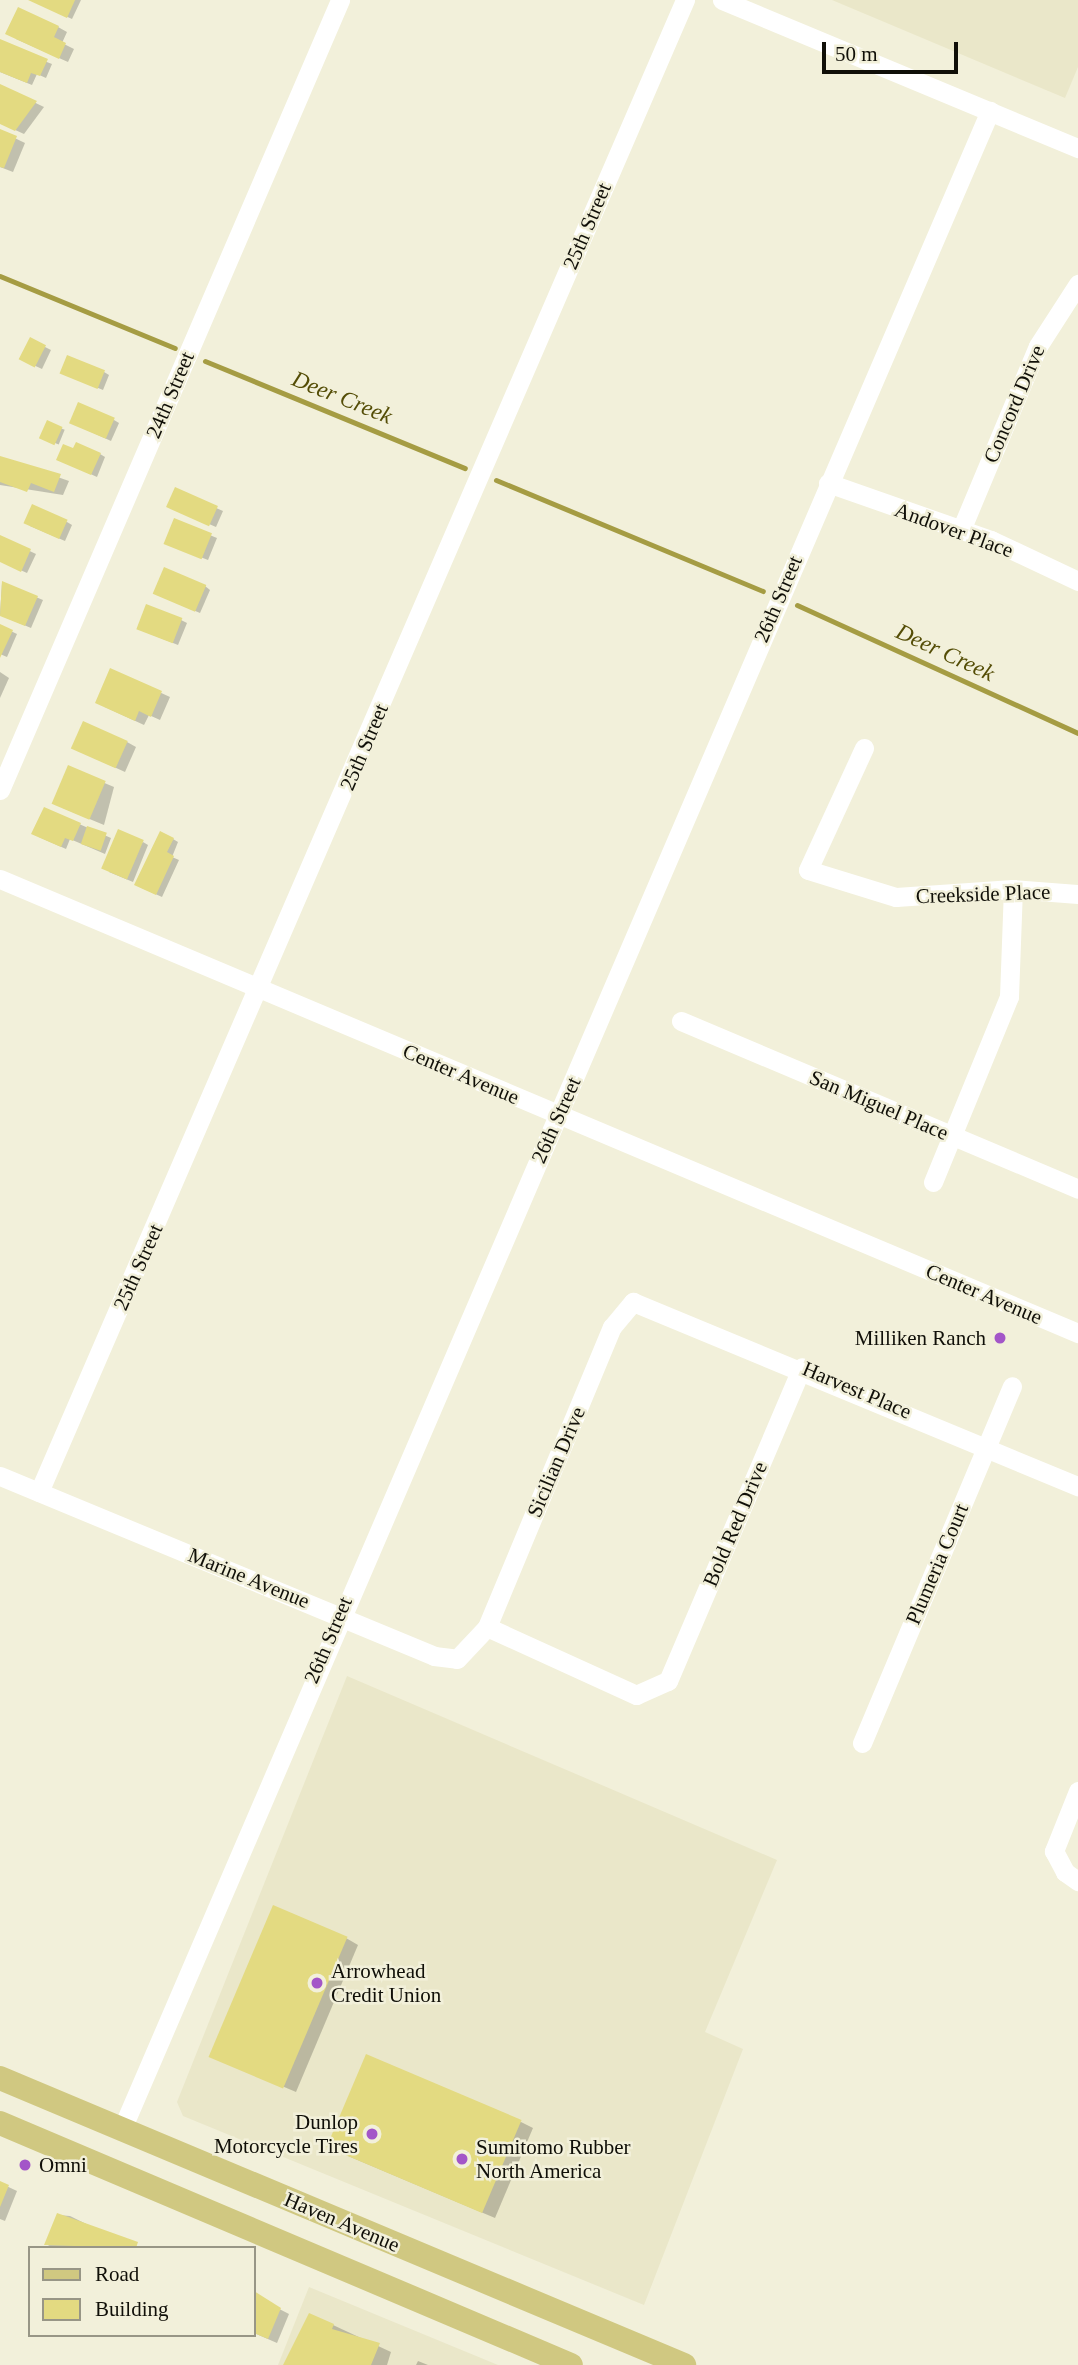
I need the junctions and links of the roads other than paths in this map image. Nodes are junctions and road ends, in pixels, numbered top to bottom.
1 (340, 0) edge
2 (685, 0) edge
3 (722, 0) edge
4 (990, 111) junction
5 (1078, 148) edge
6 (1078, 284) edge
7 (828, 483) junction
8 (961, 530) junction
9 (1078, 580) edge
10 (864, 748) dead end
11 (0, 790) edge
12 (0, 879) edge
13 (1013, 889) junction
14 (1078, 894) edge
15 (260, 989) junction
16 (681, 1021) dead end
17 (559, 1115) junction
18 (953, 1136) junction
19 (933, 1182) dead end
20 (1078, 1188) edge
21 (633, 1302) joint
22 (1078, 1333) edge
23 (802, 1367) junction
24 (1012, 1386) dead end
25 (987, 1446) junction
26 (0, 1476) edge
27 (1078, 1486) edge
28 (39, 1492) junction
29 (338, 1615) junction
30 (487, 1627) junction
31 (862, 1743) dead end
32 (1078, 1791) edge
33 (1078, 1881) edge
34 (0, 2078) edge
35 (0, 2123) edge
36 (122, 2129) junction
37 (571, 2365) edge
38 (684, 2365) edge

1 - 11 street, 24th Street
2 - 15 street, 25th Street
3 - 4 street
4 - 5 street
4 - 7 street, 26th Street
6 - 8 street, Concord Drive
7 - 8 street, Andover Place
7 - 17 street, 26th Street
8 - 9 street, Andover Place
10 - 13 street, Creekside Place
12 - 15 street, Center Avenue
13 - 14 street, Creekside Place
13 - 18 street
15 - 17 street, Center Avenue
15 - 28 street, 25th Street
16 - 18 street, San Miguel Place
17 - 22 street, Center Avenue
17 - 29 street, 26th Street
18 - 19 street
18 - 20 street, San Miguel Place
21 - 23 street, Harvest Place
21 - 30 street, Sicilian Drive
23 - 25 street, Harvest Place
23 - 30 street, Bold Red Drive
24 - 25 street, Plumeria Court
25 - 27 street, Harvest Place
25 - 31 street, Plumeria Court
26 - 28 street, Marine Avenue
28 - 29 street, Marine Avenue
29 - 30 street, Marine Avenue
29 - 36 street, 26th Street
32 - 33 street
34 - 36 main road, Haven Avenue
35 - 37 main road, Haven Avenue
36 - 38 main road, Haven Avenue

